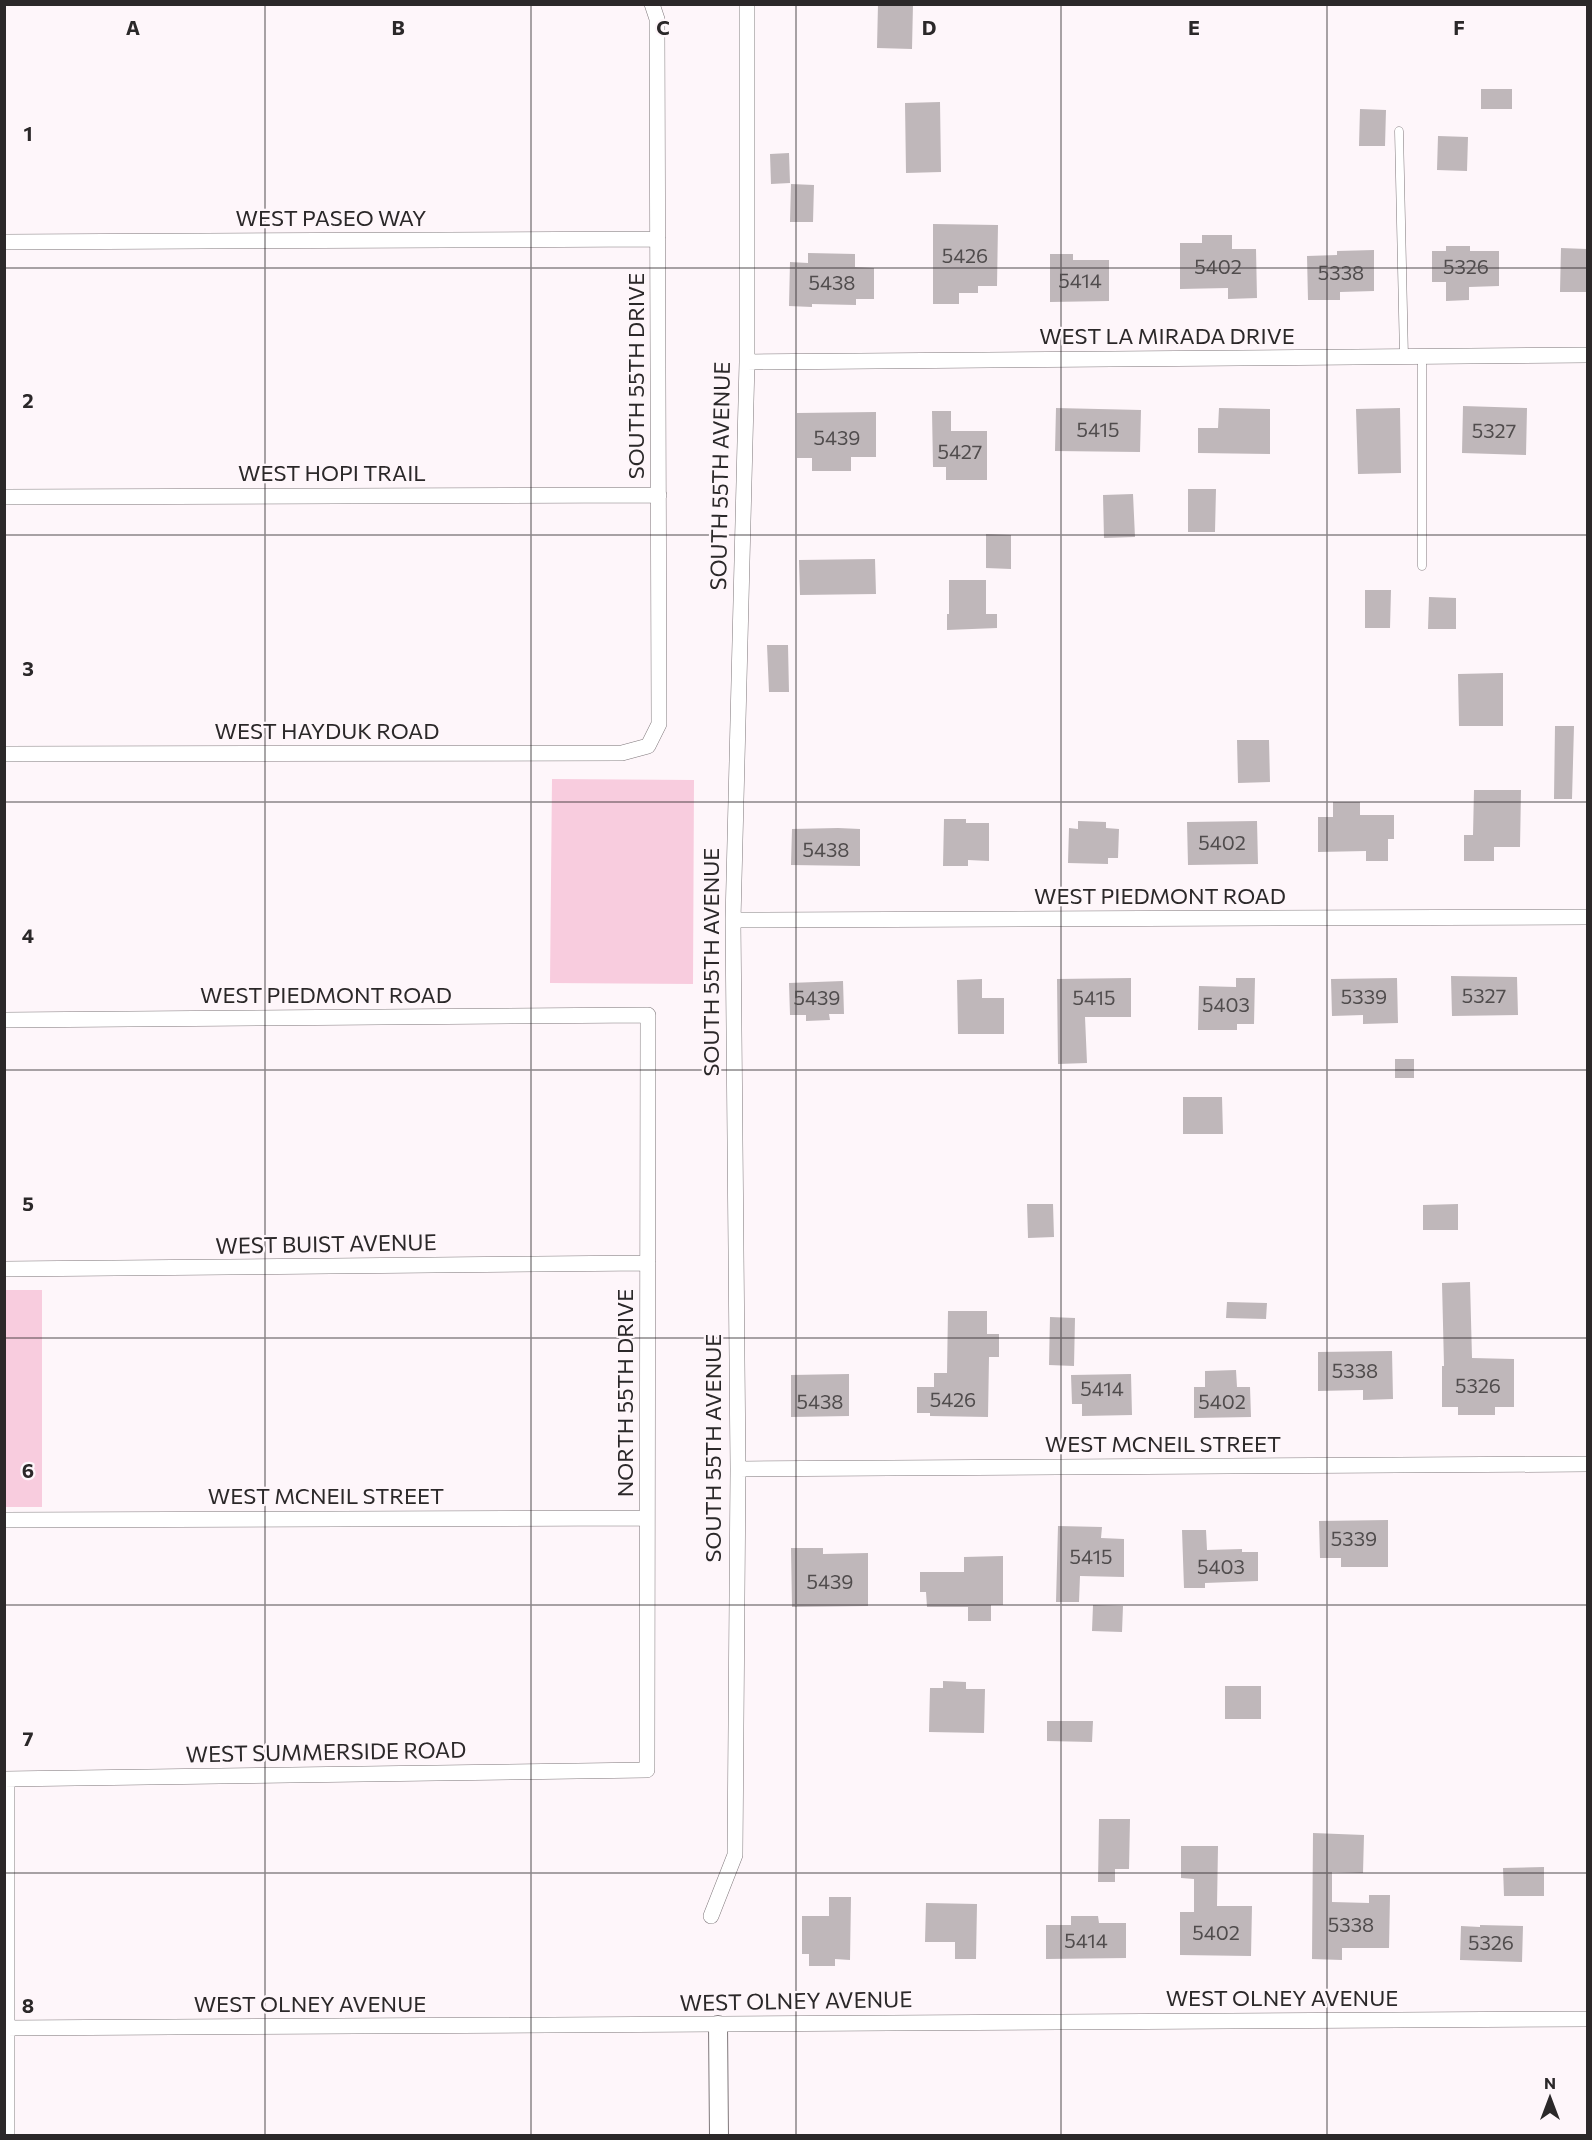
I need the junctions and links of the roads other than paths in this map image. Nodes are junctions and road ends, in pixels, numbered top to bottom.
1 (652, 4) edge
2 (747, 4) edge
3 (1399, 131) dead end
4 (658, 238) junction
5 (4, 243) edge
6 (1587, 355) edge
7 (1404, 357) junction
8 (1422, 357) junction
9 (747, 362) junction
10 (659, 495) junction
11 (4, 497) edge
12 (1422, 566) dead end
13 (648, 746) joint
14 (4, 754) edge
15 (1587, 917) edge
16 (733, 920) junction
17 (648, 1015) joint
18 (4, 1020) edge
19 (648, 1263) junction
20 (4, 1269) edge
21 (1587, 1464) edge
22 (738, 1469) junction
23 (647, 1518) junction
24 (4, 1520) edge
25 (647, 1770) joint
26 (5, 1779) edge
27 (711, 1916) dead end
28 (1587, 2019) edge
29 (718, 2025) junction
30 (6, 2028) edge
31 (8, 2136) edge
32 (719, 2136) edge

1 - 4 street, SOUTH 55TH DRIVE
2 - 9 street, SOUTH 55TH AVENUE
3 - 7 lane
4 - 5 street, WEST PASEO WAY
4 - 10 street, SOUTH 55TH DRIVE
6 - 8 street, WEST LA MIRADA DRIVE
7 - 8 street, WEST LA MIRADA DRIVE
7 - 9 street, WEST LA MIRADA DRIVE
8 - 12 lane
9 - 16 street, SOUTH 55TH AVENUE
10 - 11 street, WEST HOPI TRAIL
10 - 13 street, SOUTH 55TH DRIVE
13 - 14 street, WEST HAYDUK ROAD
15 - 16 street, WEST PIEDMONT ROAD
16 - 22 street, SOUTH 55TH AVENUE
17 - 18 street, WEST PIEDMONT ROAD
17 - 19 street, NORTH 55TH DRIVE
19 - 20 street, WEST BUIST AVENUE
19 - 23 street, NORTH 55TH DRIVE
21 - 22 street, WEST MCNEIL STREET
22 - 27 street, SOUTH 55TH AVENUE
23 - 24 street, WEST MCNEIL STREET
23 - 25 street, NORTH 55TH DRIVE
25 - 26 street, WEST SUMMERSIDE ROAD
26 - 30 street
28 - 29 street, WEST OLNEY AVENUE
29 - 30 street, WEST OLNEY AVENUE
29 - 32 street
30 - 31 street

